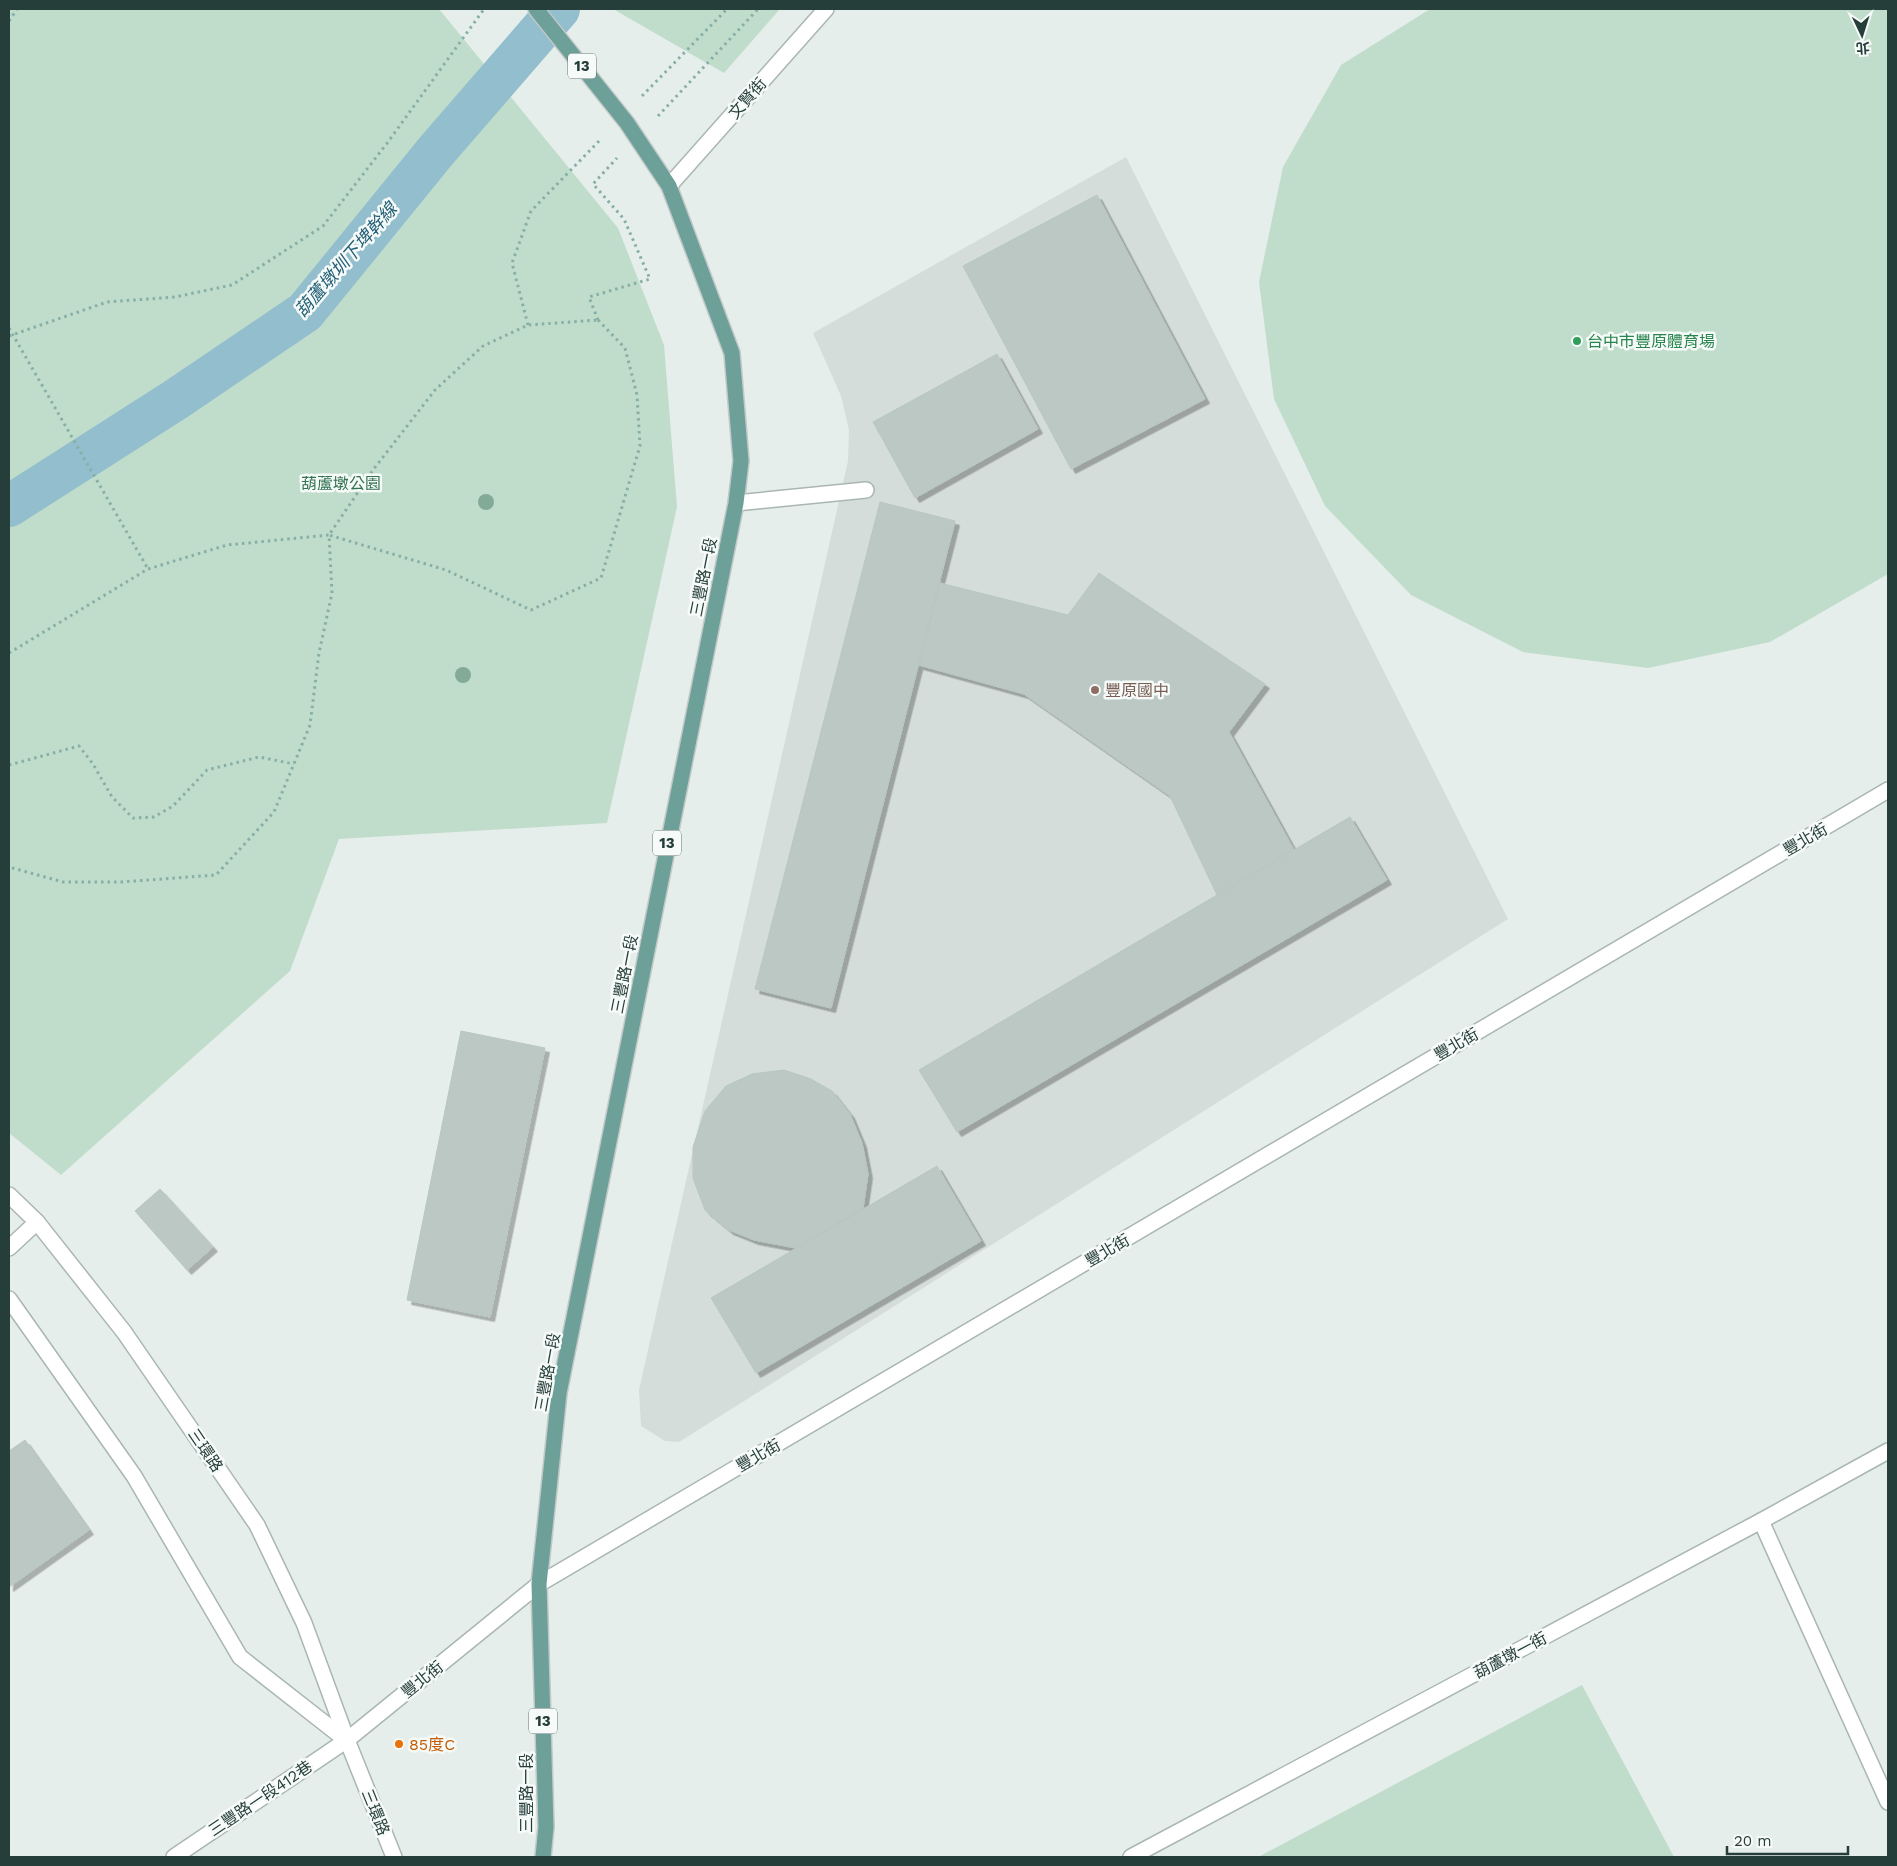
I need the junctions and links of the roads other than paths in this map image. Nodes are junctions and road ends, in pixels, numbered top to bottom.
1 (536, 9) edge
2 (826, 9) edge
3 (669, 186) junction
4 (866, 490) dead end
5 (736, 503) junction
6 (1888, 790) edge
7 (9, 1195) edge
8 (37, 1222) junction
9 (9, 1248) edge
10 (9, 1299) edge
11 (1888, 1451) edge
12 (1761, 1521) junction
13 (539, 1584) junction
14 (346, 1740) junction
15 (1888, 1802) edge
16 (174, 1857) edge
17 (394, 1857) edge
18 (543, 1857) edge
19 (1131, 1857) edge

1 - 3 main road, 三豐路一段 / 13
2 - 3 street, 文賢街
3 - 5 main road, 三豐路一段 / 13
4 - 5 street
5 - 13 main road, 三豐路一段 / 13
6 - 13 street, 豐北街
7 - 8 street, 三環路
8 - 9 street
8 - 14 street, 三環路
10 - 14 street, 三環路
11 - 12 street, 葫蘆墩一街
12 - 15 street
12 - 19 street, 葫蘆墩一街
13 - 14 street, 豐北街
13 - 18 main road, 三豐路一段 / 13
14 - 16 street, 三豐路一段412巷
14 - 17 street, 三環路

